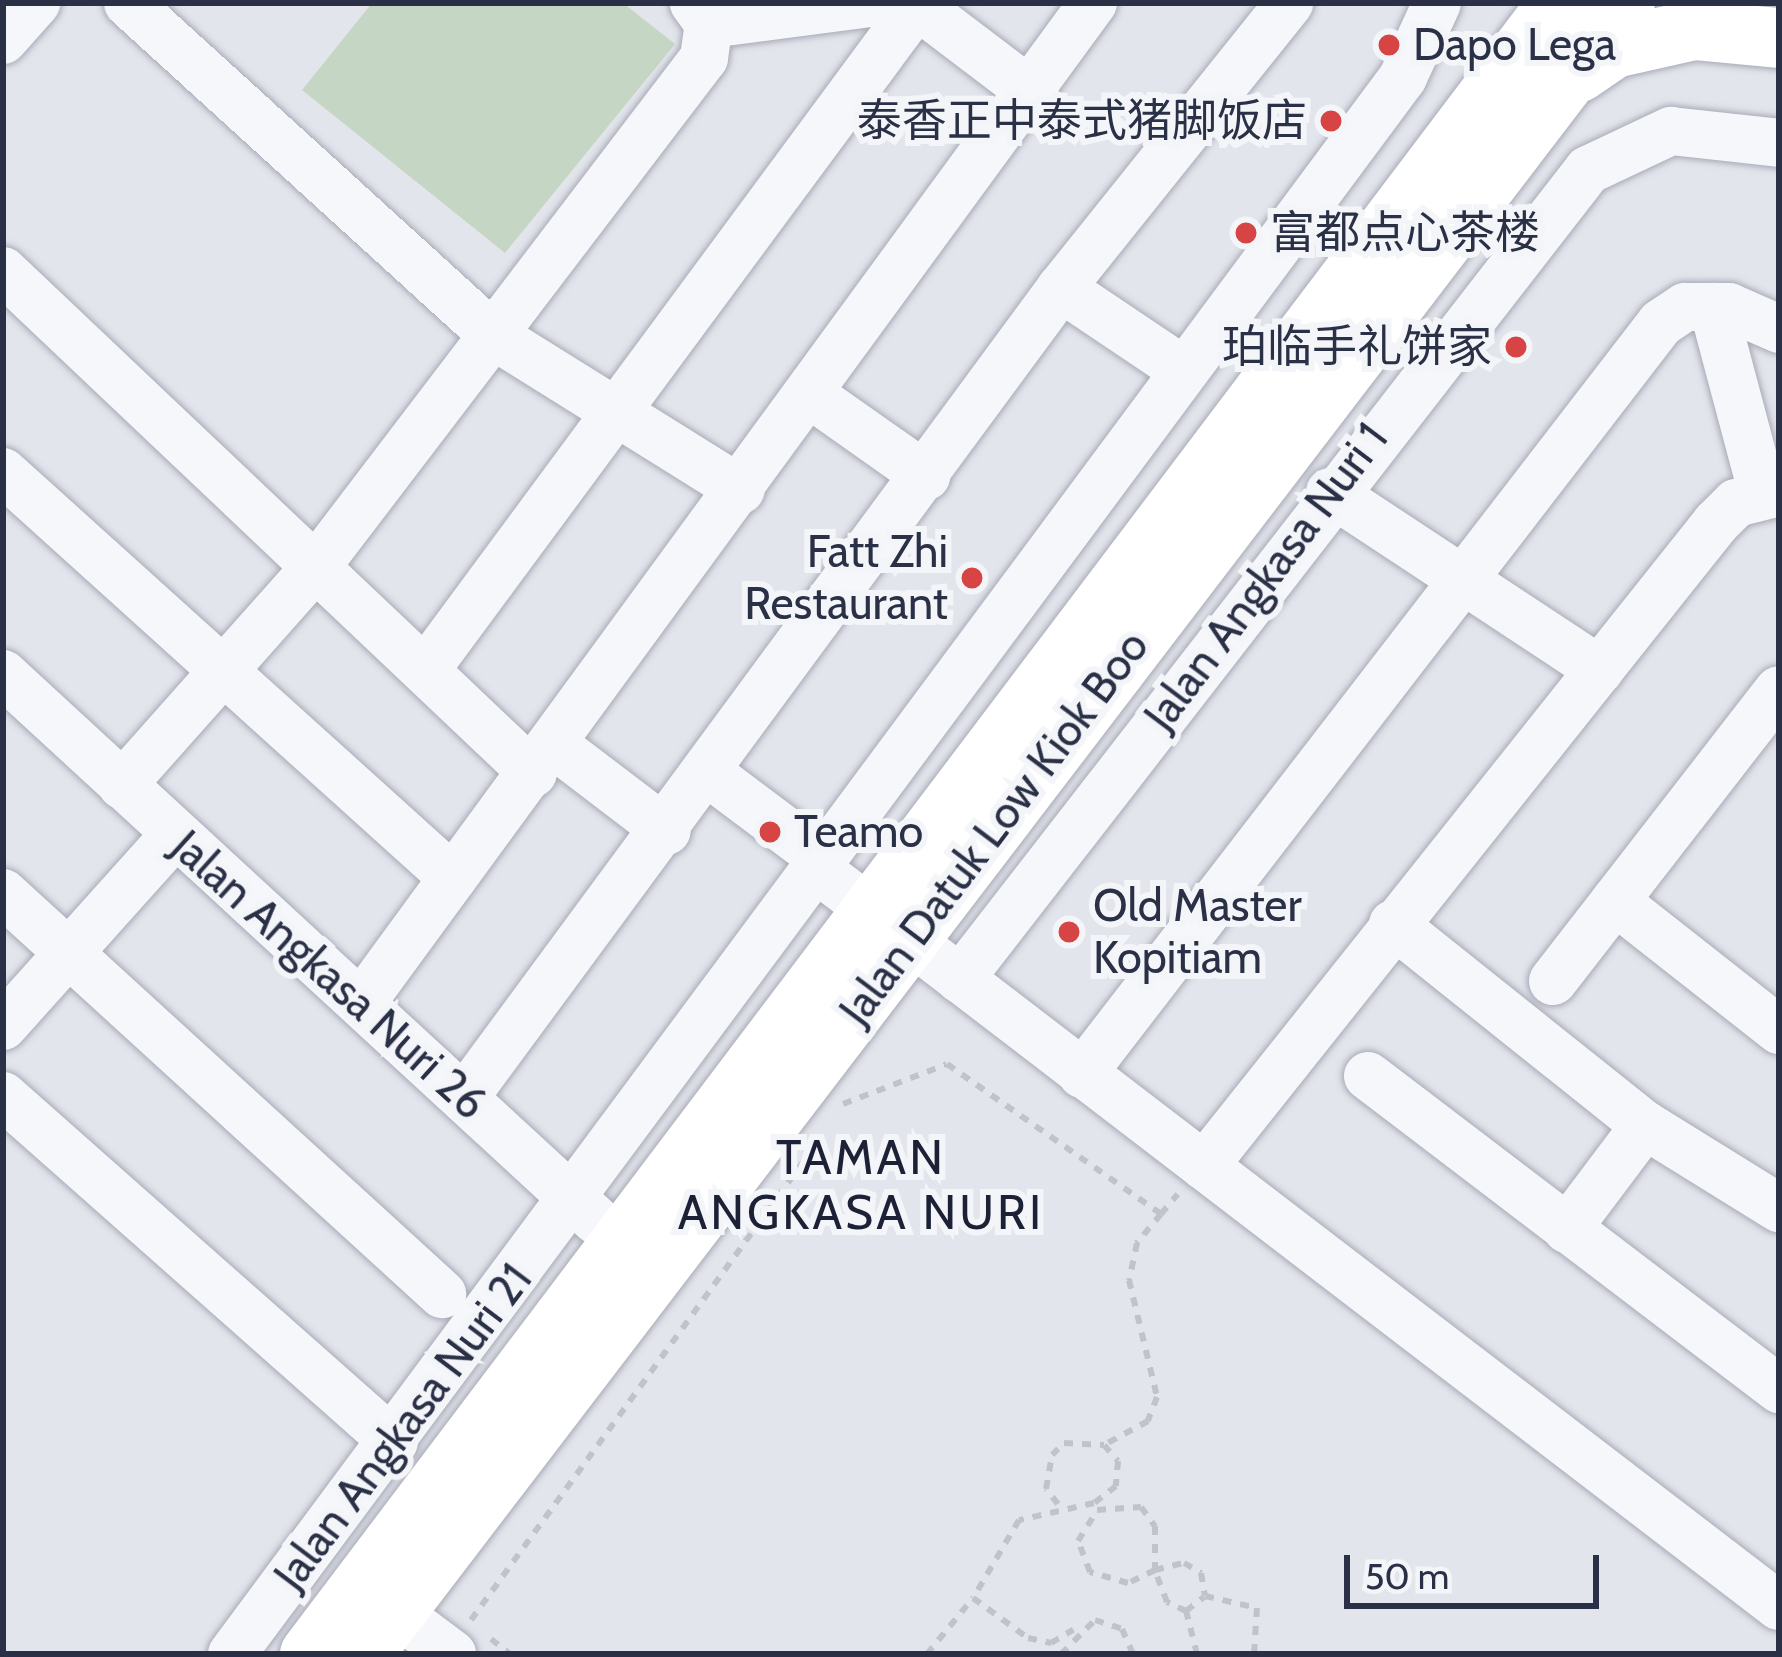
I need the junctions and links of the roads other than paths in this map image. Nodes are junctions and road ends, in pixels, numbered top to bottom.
1 (36, 3) edge
2 (128, 3) edge
3 (1093, 3) edge
4 (1288, 3) edge
5 (1437, 3) edge
6 (1624, 3) edge
7 (900, 4) edge
8 (701, 13) edge
9 (1547, 34) edge
10 (1779, 38) edge
11 (3, 40) edge
12 (1035, 95) junction
13 (1779, 143) edge
14 (3, 272) edge
15 (1061, 288) junction
16 (1713, 307) junction
17 (1779, 328) edge
18 (493, 335) junction
19 (1180, 368) junction
20 (812, 395) junction
21 (619, 413) junction
22 (3, 472) edge
23 (926, 476) junction
24 (741, 490) junction
25 (1770, 491) edge
26 (1330, 492) junction
27 (319, 563) junction
28 (1471, 578) junction
29 (428, 668) junction
30 (1600, 670) junction
31 (223, 673) junction
32 (3, 674) edge
33 (1779, 690) edge
34 (543, 758) junction
35 (707, 772) junction
36 (122, 785) junction
37 (667, 831) junction
38 (175, 834) junction
39 (821, 865) junction
40 (452, 878) junction
41 (3, 893) edge
42 (1616, 901) junction
43 (1394, 924) junction
44 (890, 926) junction
45 (69, 952) junction
46 (960, 979) junction
47 (1553, 981) dead end
48 (362, 1003) junction
49 (3, 1026) edge
50 (1779, 1030) edge
51 (1082, 1074) junction
52 (1368, 1076) dead end
53 (3, 1096) edge
54 (464, 1098) junction
55 (1645, 1125) junction
56 (1204, 1166) junction
57 (572, 1198) junction
58 (1779, 1208) edge
59 (1567, 1229) junction
60 (640, 1261) junction
61 (442, 1294) dead end
62 (1779, 1389) edge
63 (394, 1442) junction
64 (1779, 1606) edge
65 (374, 1618) edge
66 (232, 1654) edge
67 (310, 1654) edge
68 (452, 1654) edge

1 - 11 street
2 - 18 street
3 - 12 street
4 - 15 street
5 - 19 street, Jalan Angkasa Nuri 21
6 - 9 main road, Jalan Datuk Low Kiok Boo
7 - 8 street
7 - 12 street
7 - 21 street
8 - 18 street
9 - 10 main road
9 - 44 main road, Jalan Datuk Low Kiok Boo
12 - 20 street
13 - 26 street, Jalan Angkasa Nuri 1
14 - 27 street
15 - 19 street
15 - 23 street
16 - 17 street
16 - 25 street
16 - 28 street
18 - 21 street
18 - 27 street
19 - 39 street, Jalan Angkasa Nuri 21
20 - 23 street
20 - 24 street
21 - 24 street
21 - 29 street
22 - 31 street
23 - 35 street
24 - 34 street
25 - 30 street
26 - 28 street
26 - 46 street, Jalan Angkasa Nuri 1
27 - 29 street
27 - 31 street
28 - 30 street
28 - 51 street
29 - 34 street
30 - 43 street
31 - 36 street
31 - 40 street
32 - 36 street, Jalan Angkasa Nuri 26
33 - 42 street
34 - 37 street
34 - 40 street
35 - 37 street
35 - 39 street
36 - 38 street, Jalan Angkasa Nuri 26
37 - 54 street
38 - 45 street
38 - 48 street, Jalan Angkasa Nuri 26
39 - 44 street
39 - 57 street, Jalan Angkasa Nuri 21
40 - 48 street
41 - 45 street
42 - 47 street
42 - 50 street
43 - 55 street
43 - 56 street
44 - 46 street
44 - 60 main road, Jalan Datuk Low Kiok Boo
45 - 49 street
45 - 61 street
46 - 51 street
48 - 54 street, Jalan Angkasa Nuri 26
51 - 56 street
52 - 59 street
53 - 63 street
54 - 57 street, Jalan Angkasa Nuri 26
55 - 58 street
55 - 59 street
56 - 64 street
57 - 60 street, Jalan Angkasa Nuri 26
57 - 63 street, Jalan Angkasa Nuri 21
59 - 62 street
60 - 65 main road, Jalan Datuk Low Kiok Boo
63 - 66 street, Jalan Angkasa Nuri 21
65 - 67 main road, Jalan Datuk Low Kiok Boo
65 - 68 street

